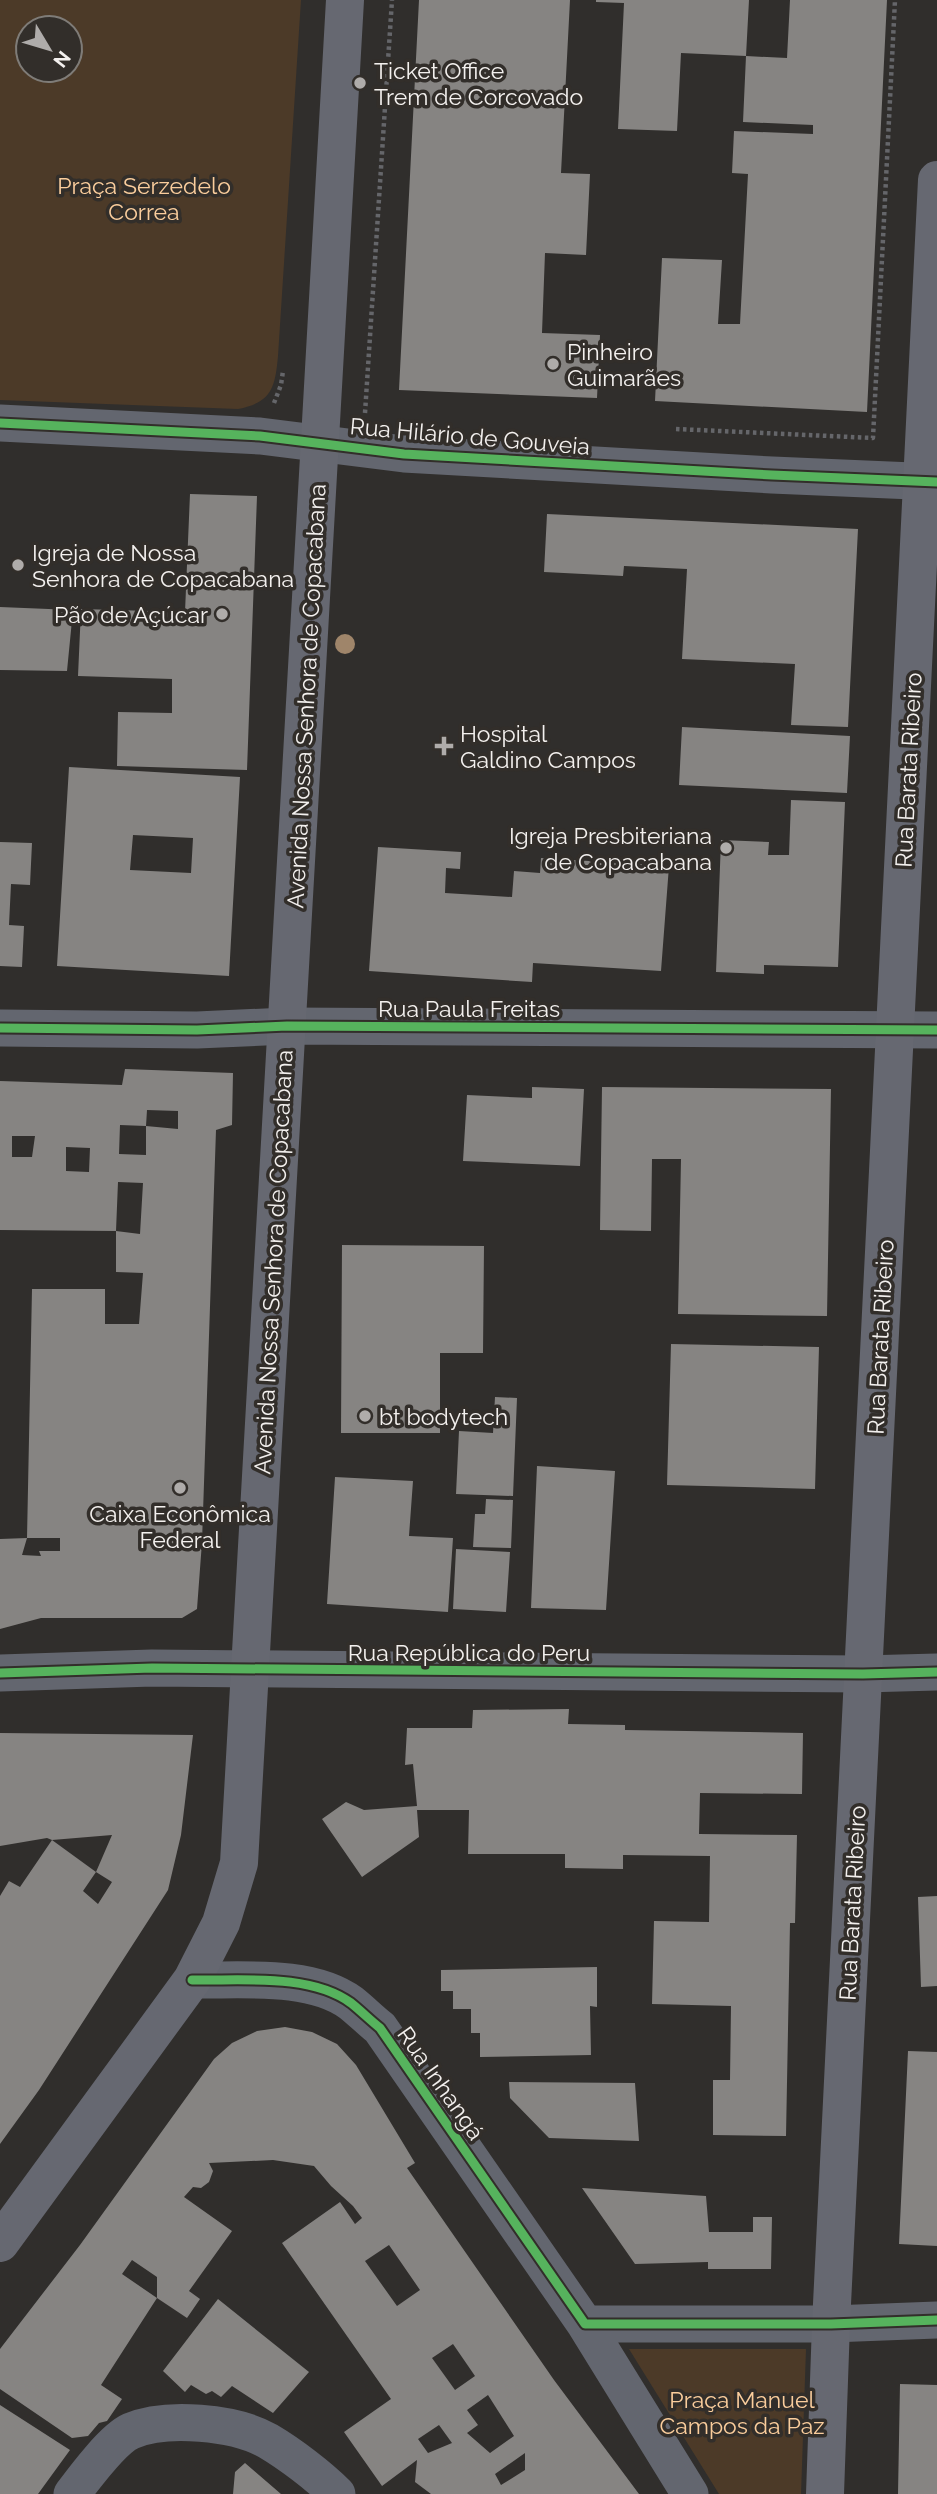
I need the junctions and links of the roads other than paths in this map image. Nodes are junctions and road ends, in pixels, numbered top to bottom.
1 (345, 0) edge
2 (937, 180) edge
3 (0, 423) edge
4 (322, 442) junction
5 (930, 482) edge
6 (287, 1026) junction
7 (0, 1028) edge
8 (895, 1030) junction
9 (937, 1030) edge
10 (250, 1669) junction
11 (937, 1672) edge
12 (0, 1673) edge
13 (863, 1674) junction
14 (192, 1980) junction
15 (0, 2243) edge
16 (937, 2320) edge
17 (585, 2324) junction
18 (831, 2324) junction
19 (72, 2494) edge
20 (337, 2494) edge
21 (690, 2494) edge
22 (825, 2494) edge

1 - 4 main road, Avenida Nossa Senhora de Copacabana
2 - 5 main road, Rua Barata Ribeiro
3 - 4 street, Rua Hilário de Gouveia
4 - 5 street, Rua Hilário de Gouveia
4 - 6 main road, Avenida Nossa Senhora de Copacabana
5 - 8 main road, Rua Barata Ribeiro
6 - 7 street, Rua Paula Freitas
6 - 8 street, Rua Paula Freitas
6 - 10 main road, Avenida Nossa Senhora de Copacabana
8 - 9 street, Rua Paula Freitas
8 - 13 main road, Rua Barata Ribeiro
10 - 12 street, Rua República do Peru
10 - 13 street, Rua República do Peru
10 - 14 main road, Avenida Nossa Senhora de Copacabana
11 - 13 street, Rua República do Peru
13 - 18 main road, Rua Barata Ribeiro
14 - 15 main road, Avenida Nossa Senhora de Copacabana
14 - 17 street, Rua Inhangá
16 - 18 street
17 - 18 street
17 - 21 street, Rua Inhangá
18 - 22 main road, Rua Barata Ribeiro
19 - 20 street

